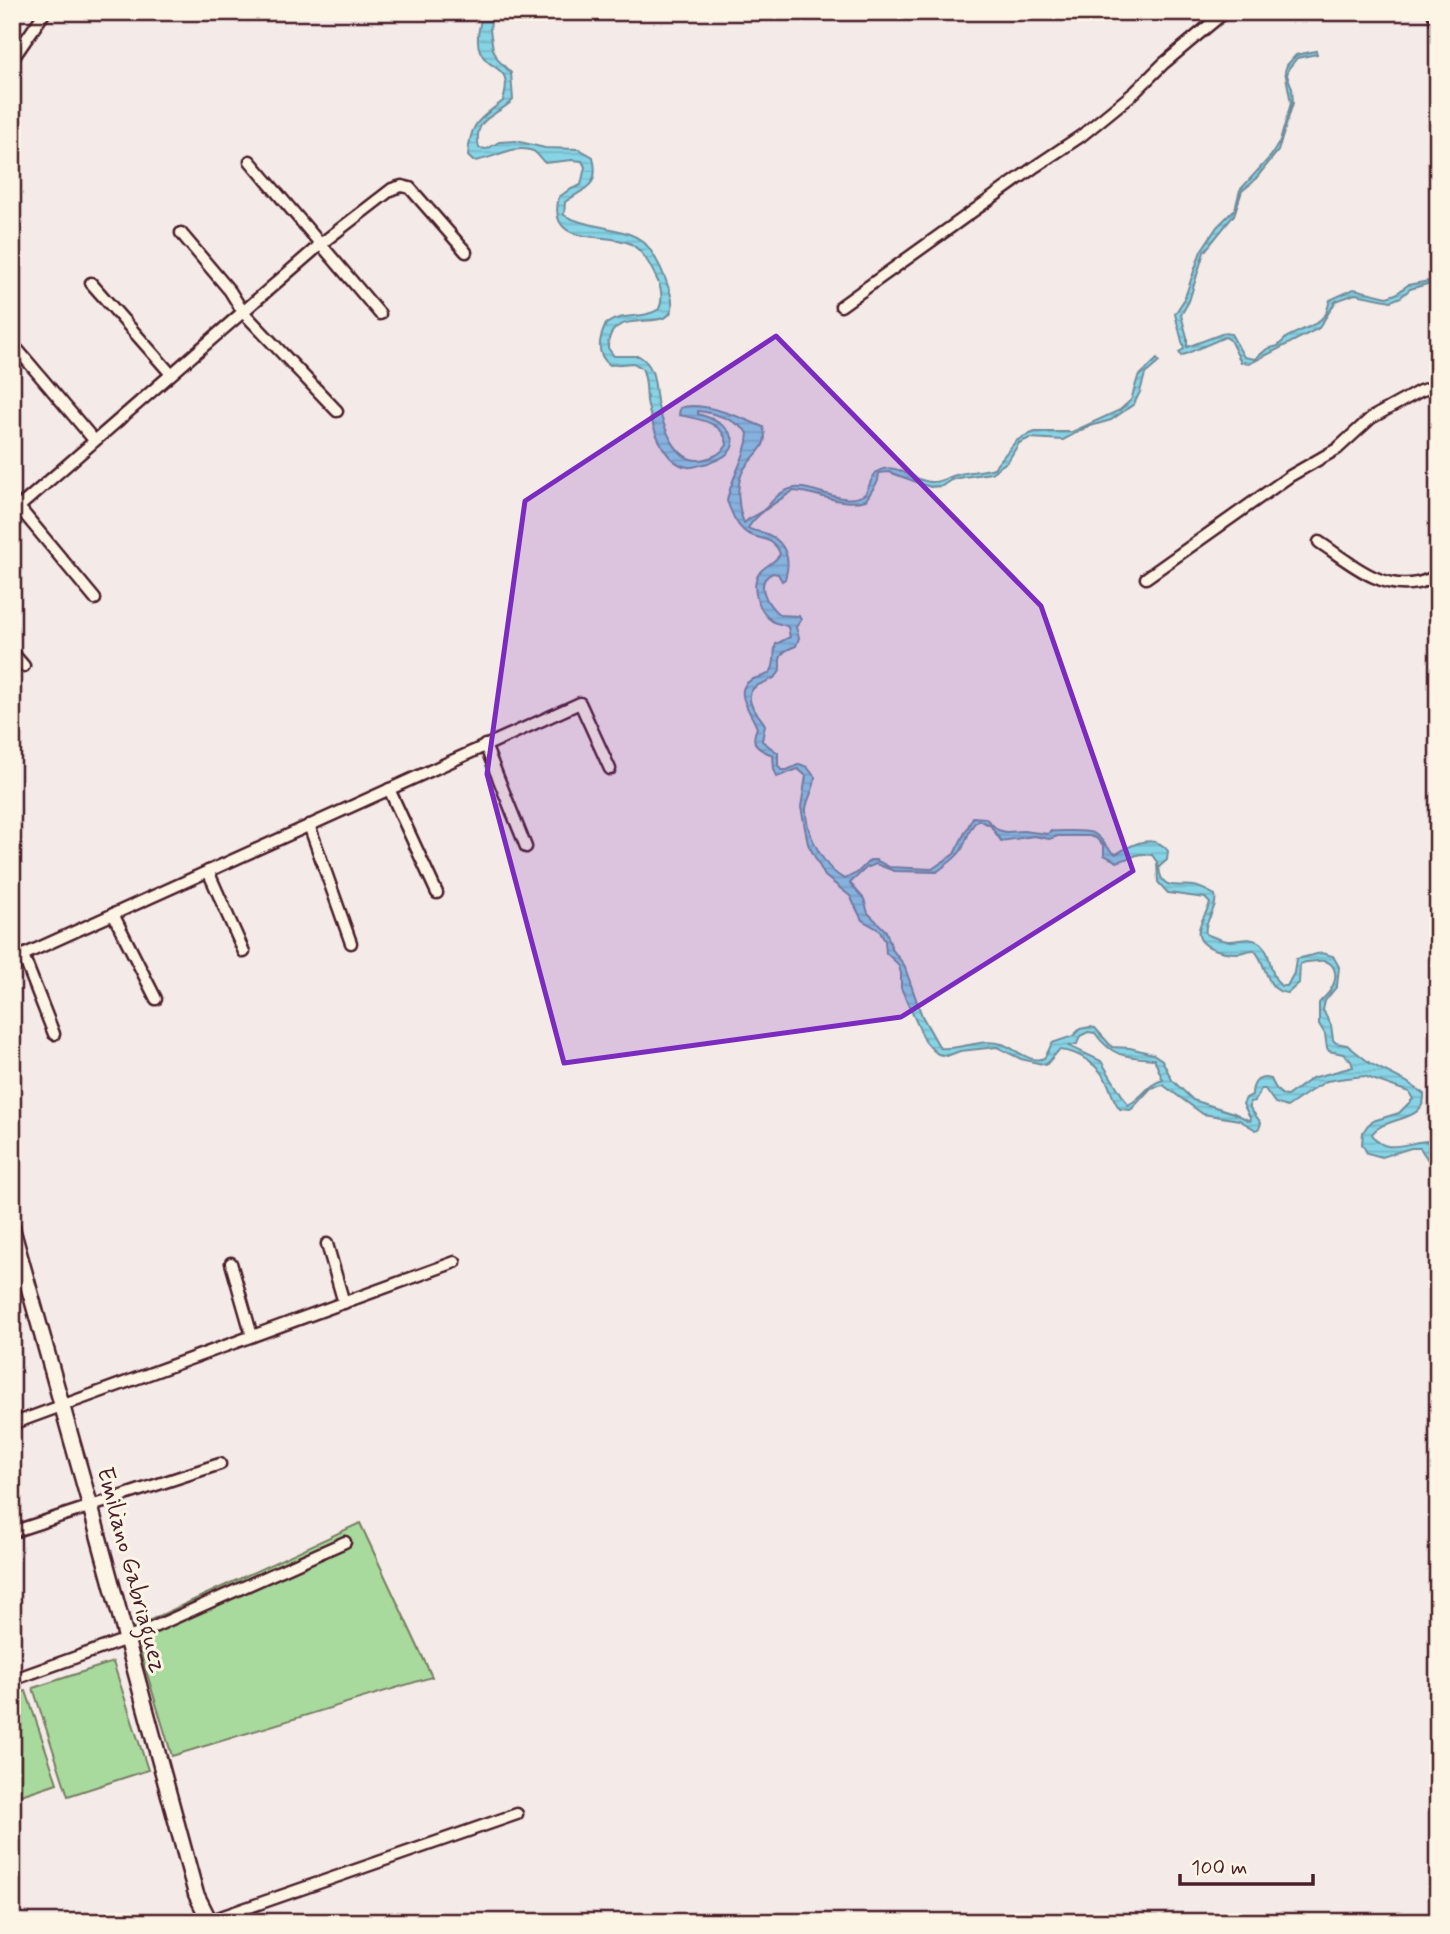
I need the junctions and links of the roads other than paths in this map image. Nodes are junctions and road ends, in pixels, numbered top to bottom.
1 (46, 12) edge
2 (1225, 12) edge
3 (1435, 12) edge
4 (1438, 21) edge
5 (12, 60) edge
6 (250, 161) dead end
7 (181, 233) dead end
8 (322, 243) junction
9 (466, 252) dead end
10 (91, 283) dead end
11 (841, 306) dead end
12 (243, 312) junction
13 (380, 314) dead end
14 (18, 350) dead end
15 (171, 374) junction
16 (1438, 386) edge
17 (337, 411) dead end
18 (94, 440) junction
19 (15, 506) edge
20 (1319, 542) dead end
21 (1438, 576) edge
22 (1146, 578) dead end
23 (95, 599) dead end
24 (12, 652) edge
25 (24, 666) dead end
26 (485, 746) junction
27 (610, 769) dead end
28 (389, 789) junction
29 (309, 825) junction
30 (526, 847) dead end
31 (208, 871) junction
32 (436, 893) dead end
33 (113, 914) junction
34 (351, 943) dead end
35 (244, 952) dead end
36 (23, 955) junction
37 (12, 960) edge
38 (156, 999) dead end
39 (54, 1034) dead end
40 (13, 1234) edge
41 (327, 1244) dead end
42 (455, 1262) dead end
43 (231, 1263) dead end
44 (344, 1303) junction
45 (252, 1336) junction
46 (62, 1406) junction
47 (12, 1424) edge
48 (220, 1464) dead end
49 (90, 1505) junction
50 (12, 1532) edge
51 (345, 1542) dead end
52 (127, 1639) junction
53 (12, 1680) edge
54 (517, 1814) dead end
55 (208, 1921) edge

1 - 5 street
2 - 11 street
3 - 4 main road
6 - 8 street
7 - 12 street
8 - 9 street
8 - 12 street
8 - 13 street
10 - 15 street
12 - 15 street
12 - 17 street
14 - 18 street
15 - 18 street
16 - 22 street
18 - 19 street
19 - 23 street
20 - 21 street
24 - 25 street
26 - 27 street
26 - 28 street
26 - 30 street
28 - 29 street
28 - 32 street
29 - 31 street
29 - 34 street
31 - 33 street
31 - 35 street
33 - 36 street
33 - 38 street
36 - 37 street
36 - 39 street
40 - 46 main road, Emiliano Gabriaguez
41 - 44 street
42 - 44 street
43 - 45 street
44 - 45 street
45 - 46 street
46 - 47 street
46 - 49 main road, Emiliano Gabriaguez
48 - 49 street
49 - 50 street
49 - 52 main road, Emiliano Gabriaguez
51 - 52 street
52 - 53 street
52 - 55 main road, Emiliano Gabriaguez
54 - 55 street

